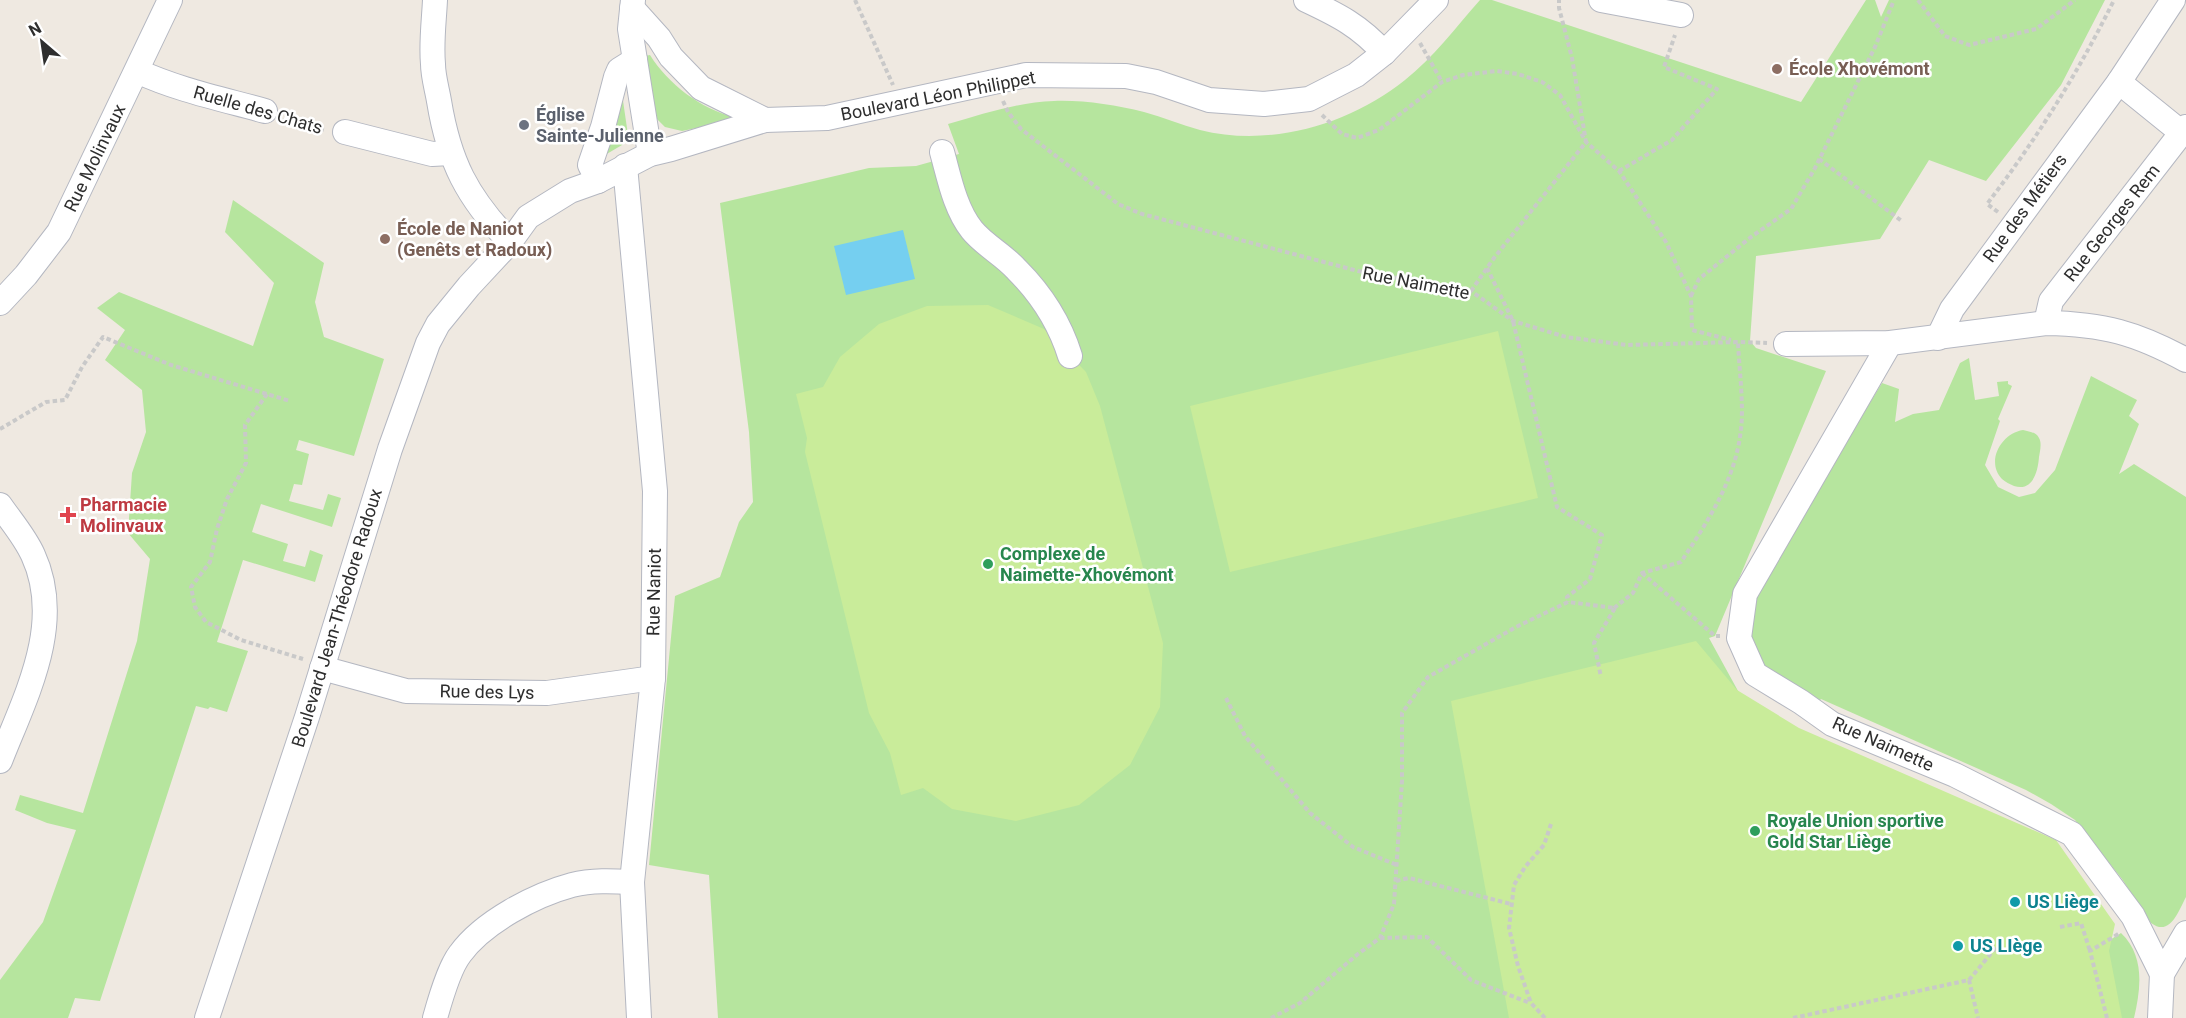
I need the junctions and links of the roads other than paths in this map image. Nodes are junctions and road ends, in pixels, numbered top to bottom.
1 (170, 0) edge
2 (435, 0) edge
3 (1306, 0) edge
4 (1436, 0) edge
5 (1601, 0) edge
6 (2173, 0) edge
7 (632, 4) edge
8 (1681, 15) road end
9 (1384, 53) junction
10 (635, 60) junction
11 (137, 71) junction
12 (2119, 82) junction
13 (265, 111) road end
14 (765, 120) junction
15 (2184, 130) edge
16 (345, 132) road end
17 (942, 152) dead end
18 (450, 153) junction
19 (650, 154) junction
20 (625, 166) junction
21 (597, 181) junction
22 (510, 242) junction
23 (0, 303) edge
24 (2046, 323) junction
25 (1938, 338) junction
26 (1890, 343) junction
27 (1786, 344) road end
28 (1070, 356) dead end
29 (2186, 360) edge
30 (0, 505) edge
31 (323, 667) junction
32 (653, 678) junction
33 (0, 761) edge
34 (632, 882) junction
35 (2186, 933) edge
36 (2162, 974) junction
37 (207, 1018) edge
38 (435, 1018) edge
39 (639, 1018) edge
40 (2160, 1018) edge

1 - 11 street, Rue Molinvaux
2 - 18 street
3 - 9 street
4 - 9 street, Boulevard Léon Philippet
5 - 8 street
6 - 12 street, Rue des Métiers
7 - 10 street
7 - 14 street
9 - 14 street, Boulevard Léon Philippet
10 - 19 street
10 - 21 street
11 - 13 street, Ruelle des Chats
11 - 23 street, Rue Molinvaux
12 - 15 street
12 - 25 street, Rue des Métiers
14 - 19 street, Boulevard Léon Philippet
15 - 24 street, Rue Georges Rem
16 - 18 street, Ruelle des Chats
17 - 28 street
18 - 22 street
19 - 20 street, Boulevard Léon Philippet
20 - 21 street, Boulevard Jean-Théodore Radoux
20 - 32 street, Rue Naniot
21 - 22 street, Boulevard Jean-Théodore Radoux
22 - 31 street, Boulevard Jean-Théodore Radoux
24 - 25 street
24 - 29 street
25 - 26 street
26 - 27 street
26 - 36 street, Rue Naimette
30 - 33 street
31 - 32 street, Rue des Lys
31 - 37 street, Boulevard Jean-Théodore Radoux
32 - 34 street, Rue Naniot
34 - 38 street
34 - 39 street, Rue Naniot
35 - 36 street
36 - 40 street

